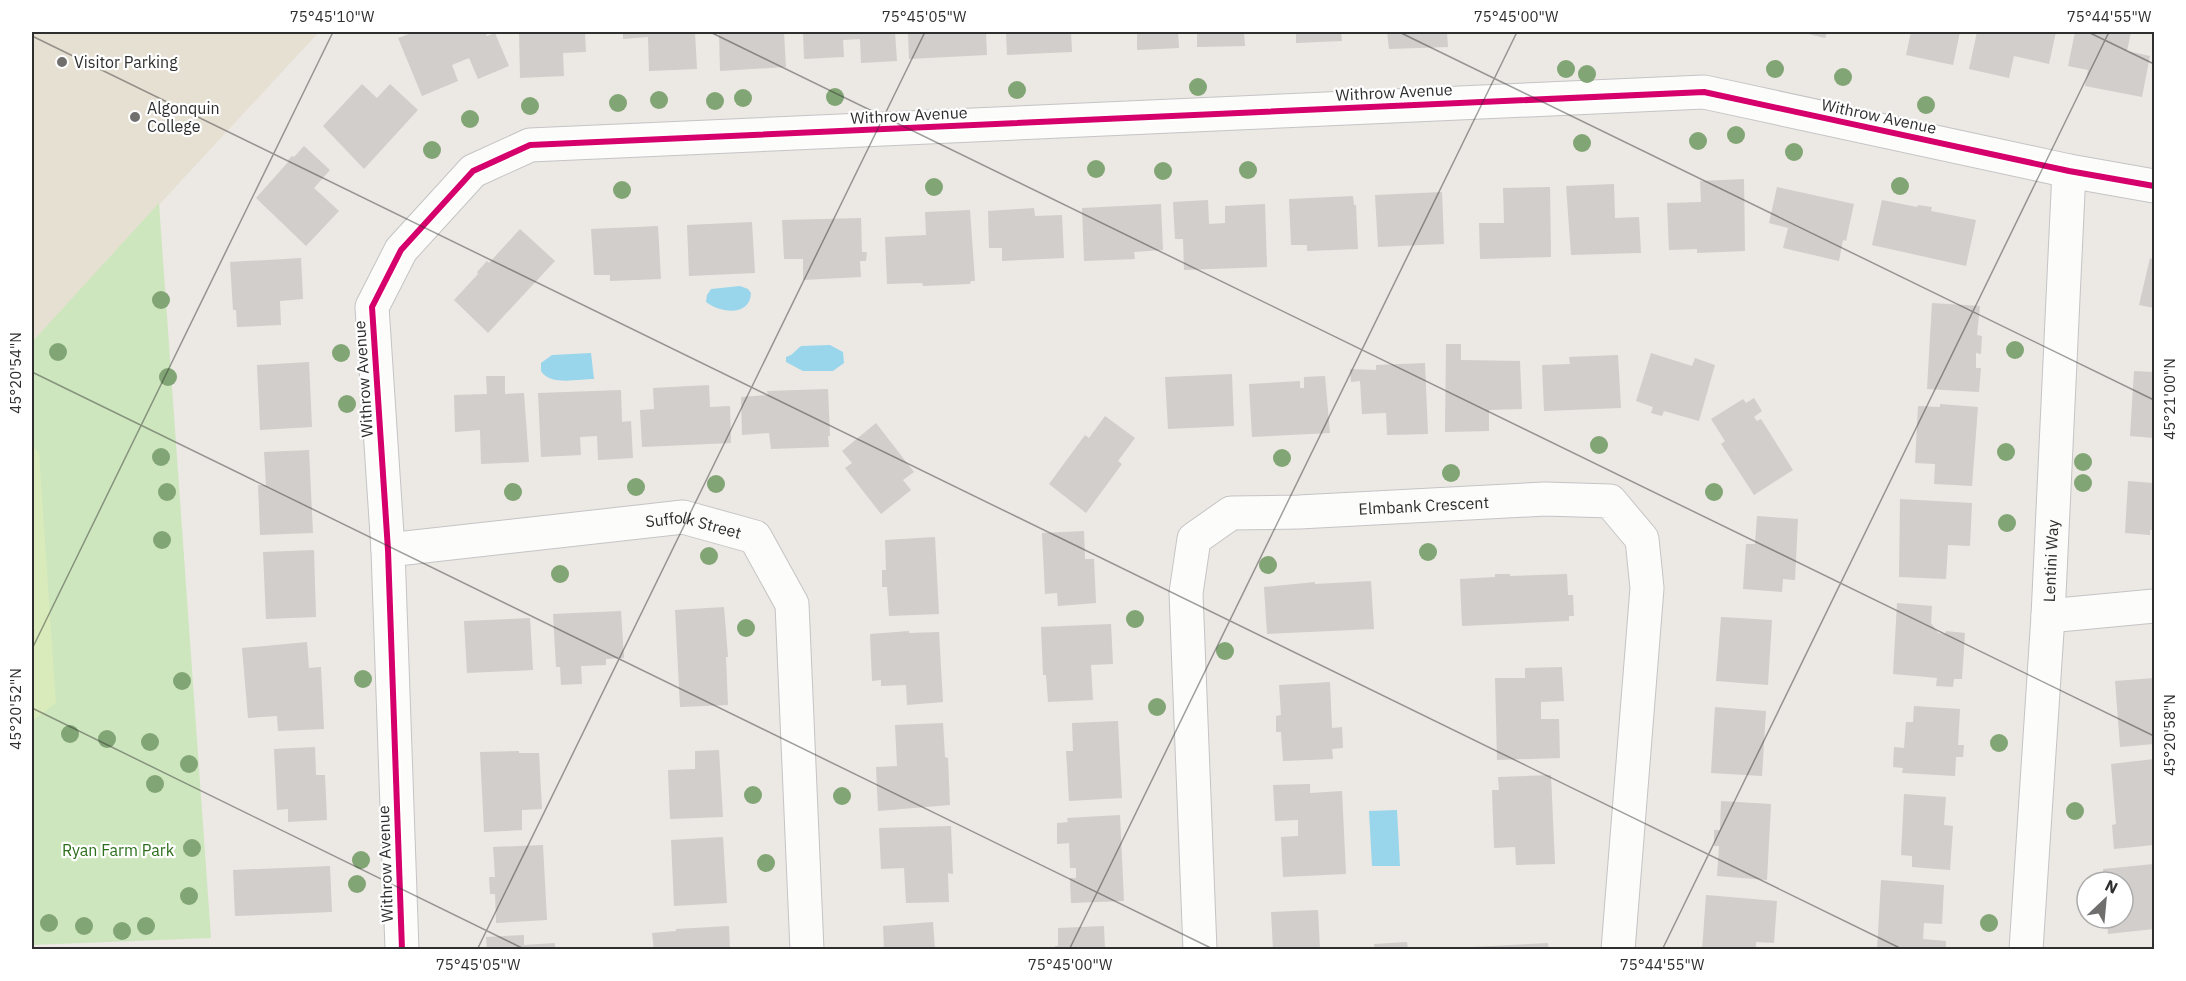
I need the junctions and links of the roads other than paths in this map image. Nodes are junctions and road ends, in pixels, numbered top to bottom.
1 (2069, 171) junction
2 (2154, 186) edge
3 (388, 550) junction
4 (2154, 606) edge
5 (2048, 616) junction
6 (402, 950) edge
7 (807, 950) edge
8 (1200, 950) edge
9 (1618, 950) edge
10 (2026, 950) edge

1 - 2 street, Withrow Avenue
1 - 3 street, Withrow Avenue
1 - 5 street, Lentini Way
3 - 6 street, Withrow Avenue
3 - 7 street, Suffolk Street
4 - 5 street
5 - 10 street, Lentini Way
8 - 9 street, Elmbank Crescent

